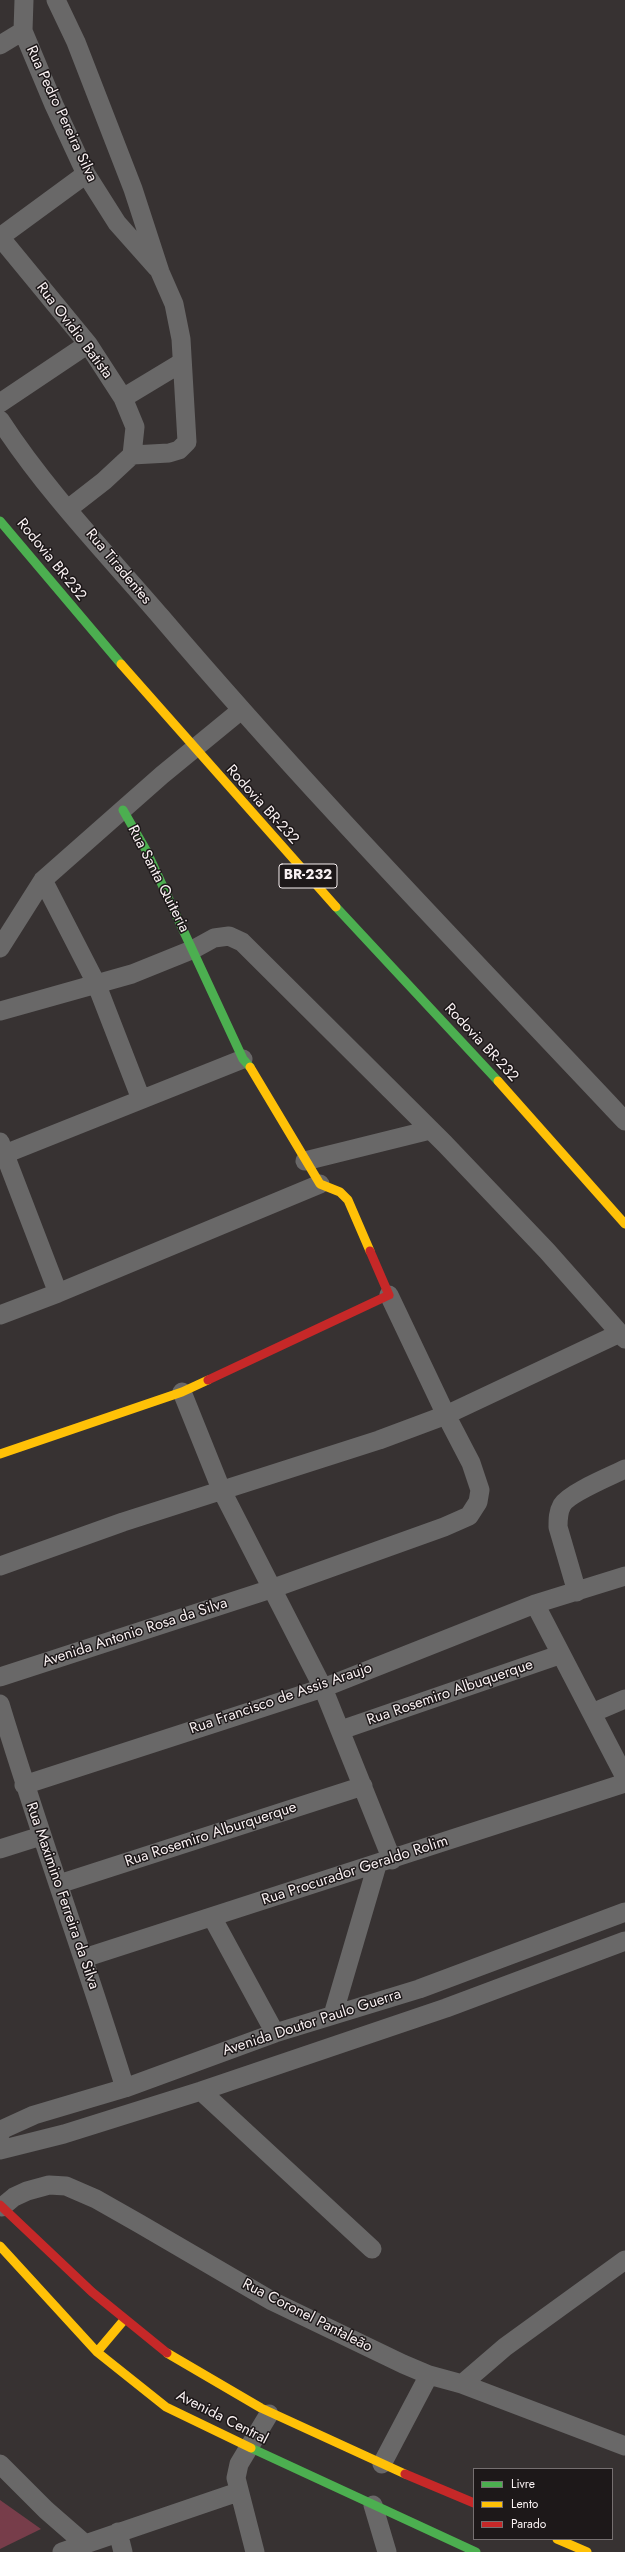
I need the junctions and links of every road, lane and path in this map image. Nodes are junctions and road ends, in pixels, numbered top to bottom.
1 (24, 0) edge
2 (56, 0) edge
3 (23, 31) junction
4 (0, 45) edge
5 (86, 174) junction
6 (0, 237) edge
7 (160, 272) junction
8 (88, 344) junction
9 (181, 363) junction
10 (124, 398) junction
11 (0, 403) edge
12 (0, 420) edge
13 (132, 455) junction
14 (68, 509) junction
15 (0, 521) edge
16 (240, 711) junction
17 (194, 749) junction
18 (122, 810) junction
19 (43, 880) junction
20 (0, 948) edge
21 (194, 949) junction
22 (96, 983) junction
23 (0, 1011) edge
24 (243, 1059) junction
25 (141, 1099) junction
26 (625, 1121) edge
27 (430, 1130) junction
28 (2, 1150) edge
29 (304, 1161) junction
30 (320, 1184) junction
31 (625, 1224) edge
32 (58, 1294) junction
33 (389, 1294) junction
34 (0, 1314) edge
35 (623, 1336) edge
36 (182, 1392) junction
37 (446, 1416) junction
38 (0, 1454) edge
39 (625, 1469) edge
40 (221, 1490) junction
41 (0, 1566) edge
42 (625, 1576) edge
43 (271, 1589) junction
44 (577, 1592) junction
45 (535, 1604) junction
46 (559, 1655) junction
47 (0, 1677) edge
48 (323, 1688) junction
49 (625, 1699) edge
50 (0, 1704) edge
51 (592, 1713) junction
52 (341, 1730) junction
53 (625, 1777) edge
54 (625, 1783) edge
55 (24, 1785) junction
56 (363, 1786) junction
57 (41, 1836) junction
58 (0, 1849) edge
59 (385, 1863) junction
60 (59, 1884) junction
61 (625, 1912) edge
62 (212, 1917) junction
63 (625, 1941) edge
64 (84, 1958) junction
65 (500, 1959) junction
66 (509, 1986) junction
67 (333, 2016) junction
68 (275, 2033) junction
69 (125, 2088) junction
70 (201, 2090) junction
71 (1, 2128) edge
72 (5, 2150) edge
73 (1, 2206) edge
74 (0, 2246) edge
75 (372, 2249) dead end
76 (625, 2260) edge
77 (124, 2320) junction
78 (97, 2352) junction
79 (429, 2375) junction
80 (462, 2384) junction
81 (269, 2414) junction
82 (625, 2446) edge
83 (250, 2448) junction
84 (0, 2464) edge
85 (382, 2464) junction
86 (238, 2492) junction
87 (473, 2503) edge
88 (373, 2505) junction
89 (118, 2532) junction
90 (559, 2540) edge
91 (85, 2544) junction
92 (468, 2550) edge
93 (62, 2552) edge
94 (124, 2552) edge
95 (255, 2552) edge
96 (387, 2552) edge
97 (587, 2552) edge

1 - 3 street
2 - 7 street
3 - 4 street
3 - 5 street, Rua Pedro Pereira Silva
5 - 6 street
5 - 7 street, Rua Pedro Pereira Silva
6 - 8 street, Rua Ovidio Batista
7 - 9 street
8 - 10 street, Rua Ovidio Batista
8 - 11 street
9 - 10 street
9 - 13 street
10 - 13 street, Rua Ovidio Batista
12 - 14 street, Rua Tiradentes
13 - 14 street
14 - 16 street, Rua Tiradentes
15 - 17 main road, Rodovia BR-232 / BR-232
16 - 17 street
16 - 26 street, Rua Tiradentes
17 - 18 street
17 - 31 main road, Rodovia BR-232 / BR-232
18 - 19 street
18 - 21 main road, Rua Santa Quiteria
19 - 20 street
19 - 22 street
21 - 22 street
21 - 24 main road, Rua Santa Quiteria
21 - 27 street
22 - 23 street
22 - 25 street
24 - 25 street
24 - 29 main road, Rua Santa Quiteria
25 - 28 street
27 - 29 street
27 - 35 street
28 - 32 street
29 - 30 main road, Rua Santa Quiteria
30 - 32 street
30 - 33 main road
32 - 34 street
33 - 36 main road
33 - 37 street, Avenida Antonio Rosa da Silva
35 - 37 street
36 - 38 main road
36 - 40 street
37 - 40 street
37 - 43 street, Avenida Antonio Rosa da Silva
39 - 44 street
40 - 41 street
40 - 43 street
42 - 44 street, Rua Francisco de Assis Araujo
43 - 47 street, Avenida Antonio Rosa da Silva
43 - 48 street
44 - 45 street, Rua Francisco de Assis Araujo
45 - 46 street
45 - 48 street, Rua Francisco de Assis Araujo
46 - 51 street
46 - 52 street, Rua Rosemiro Albuquerque
48 - 52 street
48 - 55 street, Rua Francisco de Assis Araujo
49 - 51 street
50 - 55 street, Rua Maximino Ferreira da Silva
51 - 53 street
52 - 56 street
54 - 59 street, Rua Procurador Geraldo Rolim
55 - 57 street, Rua Maximino Ferreira da Silva
56 - 59 street
56 - 60 street, Rua Rosemiro Alburquerque
57 - 58 street
57 - 60 street, Rua Maximino Ferreira da Silva
59 - 62 street, Rua Procurador Geraldo Rolim
59 - 67 street
60 - 64 street, Rua Maximino Ferreira da Silva
61 - 65 street, Avenida Doutor Paulo Guerra
62 - 64 street, Rua Procurador Geraldo Rolim
62 - 68 street
63 - 66 street, Avenida Doutor Paulo Guerra
64 - 69 street, Rua Maximino Ferreira da Silva
65 - 66 street
65 - 67 street, Avenida Doutor Paulo Guerra
66 - 70 street, Avenida Doutor Paulo Guerra
67 - 68 street, Avenida Doutor Paulo Guerra
68 - 69 street, Avenida Doutor Paulo Guerra
69 - 71 street, Avenida Doutor Paulo Guerra
70 - 72 street, Avenida Doutor Paulo Guerra
70 - 75 street
71 - 72 street
73 - 77 main road, Avenida Central
73 - 79 street, Rua Coronel Pantaleão
74 - 78 main road, Avenida Central
76 - 80 street
77 - 78 main road
77 - 81 main road, Avenida Central
78 - 83 main road, Avenida Central
79 - 80 street, Rua Coronel Pantaleão
79 - 85 street
80 - 82 street, Rua Coronel Pantaleão
81 - 83 street
81 - 85 main road, Avenida Central
83 - 86 street
83 - 88 main road, Avenida Central
84 - 91 street
85 - 87 main road, Avenida Central
86 - 89 street
86 - 95 street
88 - 92 main road, Avenida Central
88 - 96 street
89 - 91 street
89 - 94 street
90 - 97 main road
91 - 93 street

